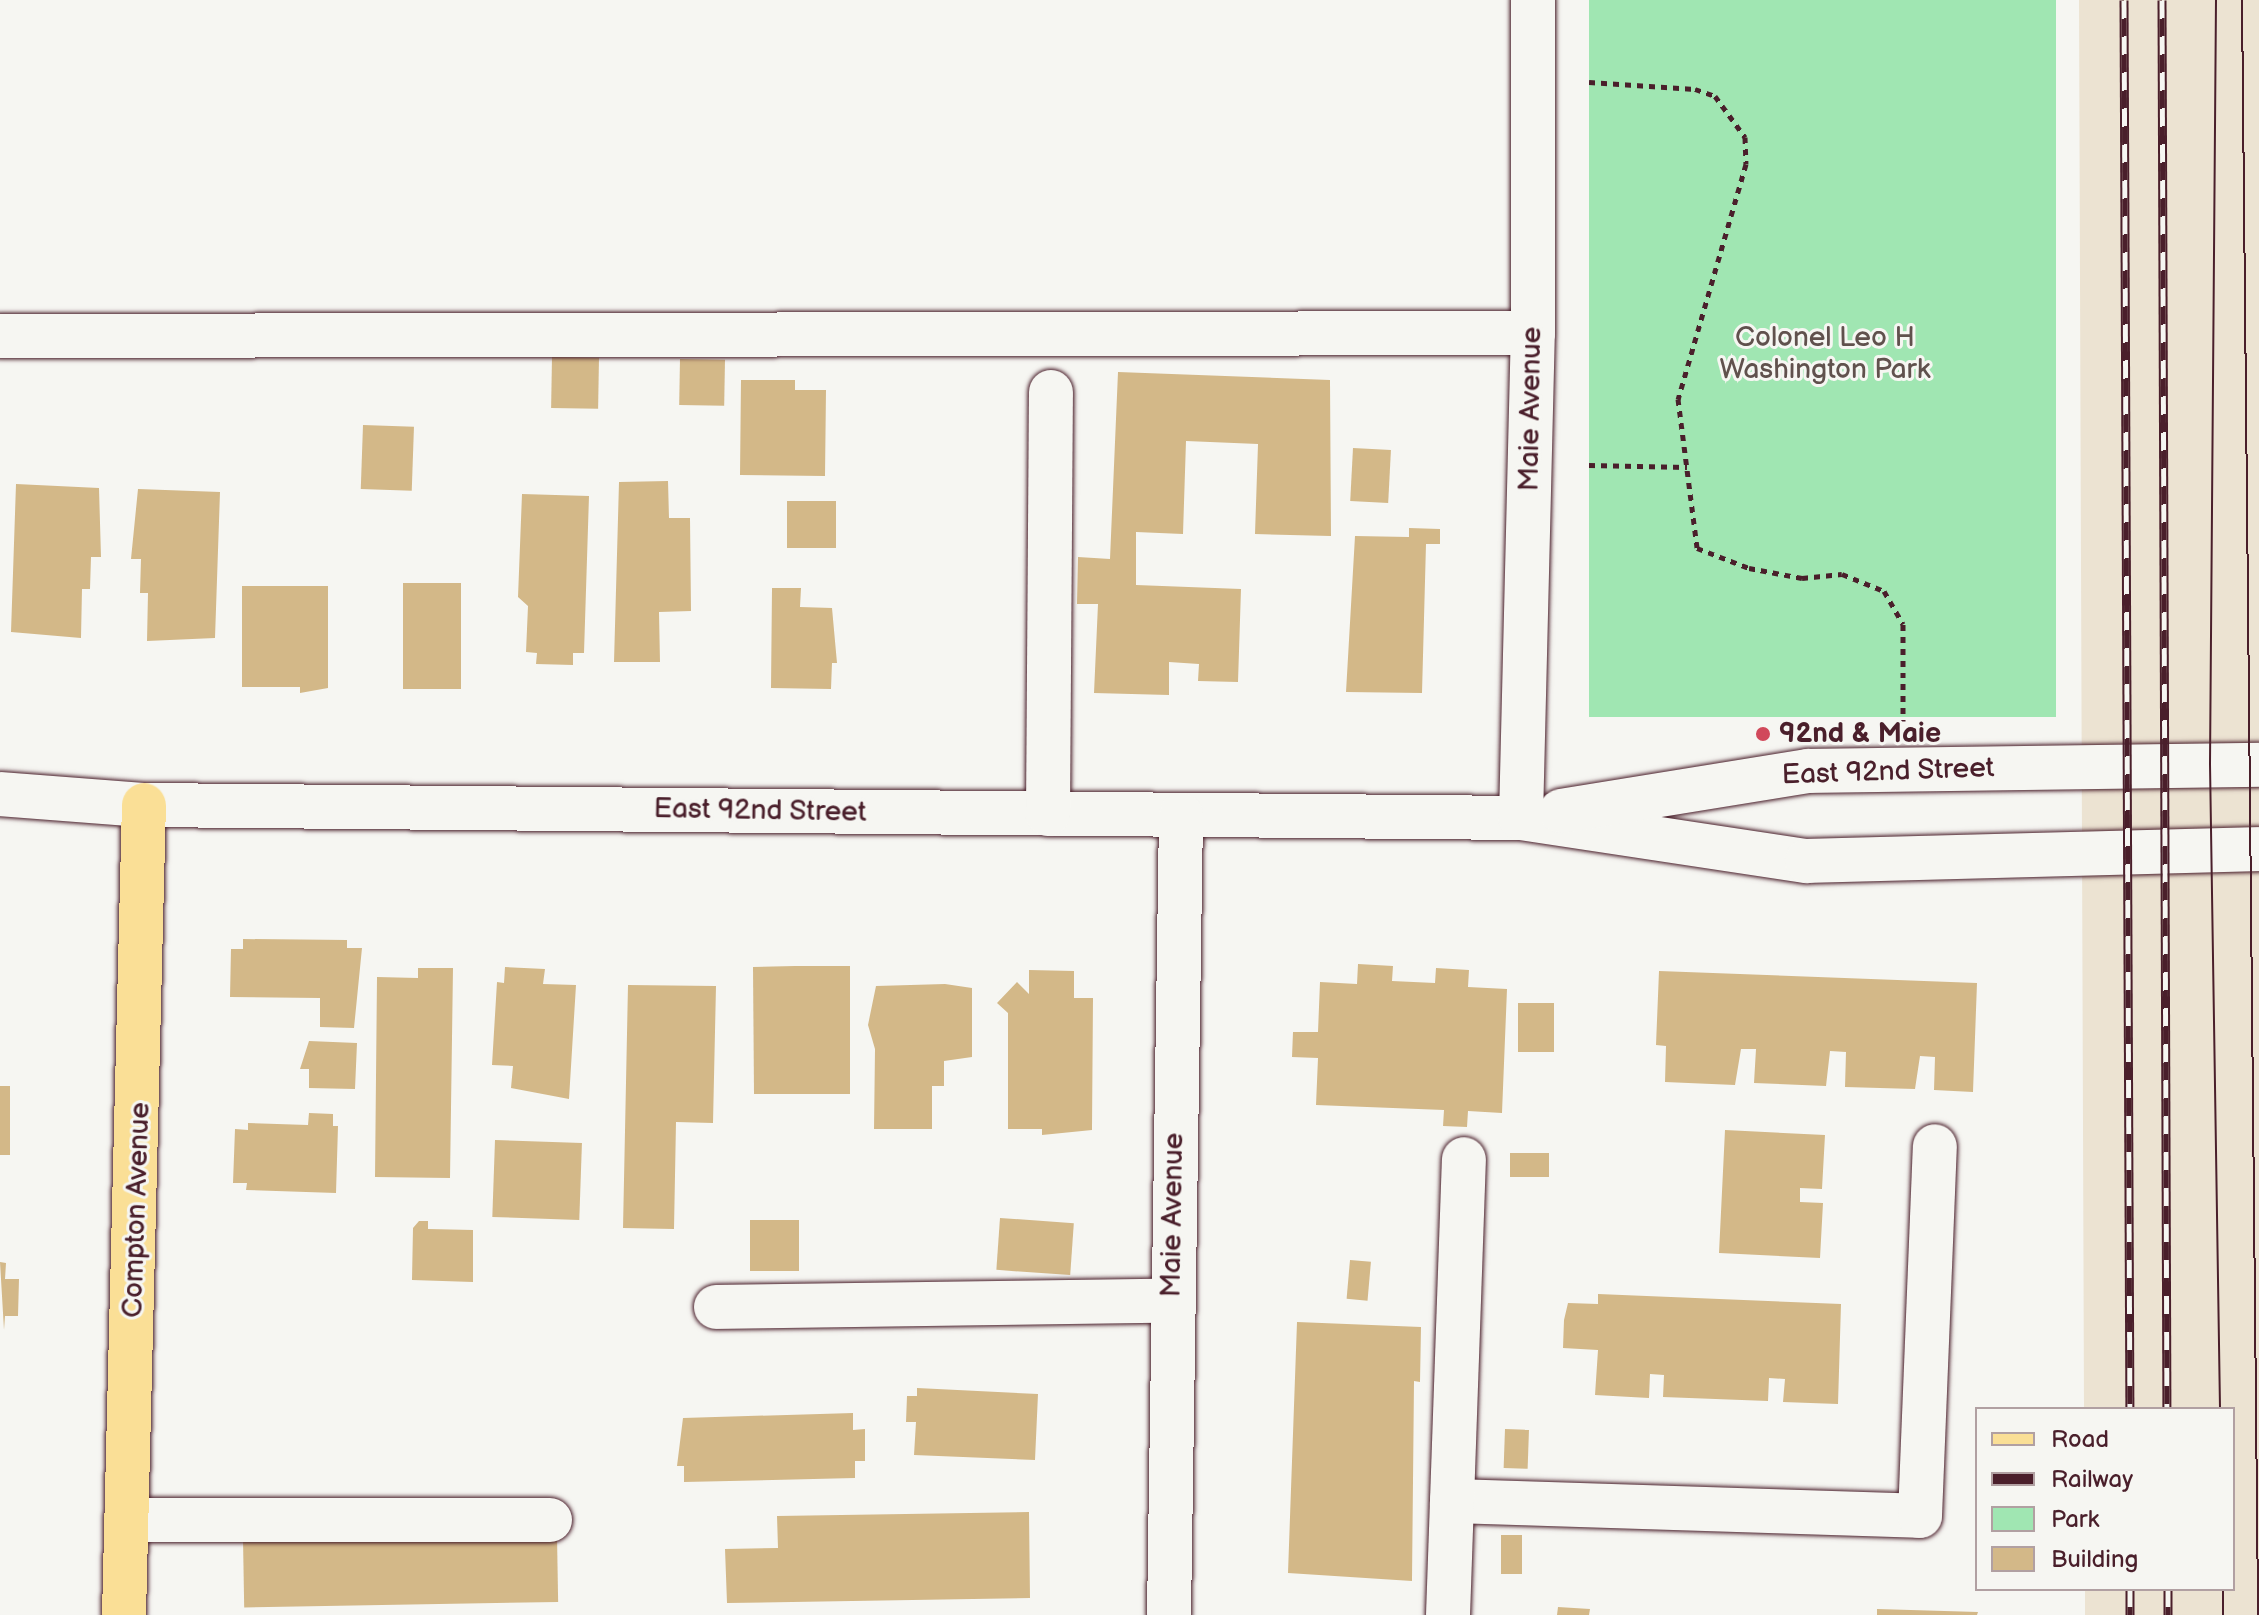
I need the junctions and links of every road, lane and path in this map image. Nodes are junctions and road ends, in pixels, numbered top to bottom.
1 (1533, 0) edge
2 (1589, 82) dead end
3 (1533, 333) junction
4 (0, 336) edge
5 (1051, 392) dead end
6 (1589, 465) dead end
7 (1687, 467) junction
8 (1903, 722) dead end
9 (2259, 765) edge
10 (0, 794) edge
11 (144, 805) junction
12 (1048, 814) junction
13 (1181, 815) junction
14 (1521, 818) junction
15 (2259, 849) edge
16 (1935, 1146) dead end
17 (1464, 1159) dead end
18 (1172, 1301) junction
19 (716, 1307) dead end
20 (1452, 1501) junction
21 (126, 1520) junction
22 (550, 1520) dead end
23 (124, 1615) edge
24 (1169, 1615) edge
25 (1448, 1615) edge

1 - 3 street, Maie Avenue
2 - 7 path
3 - 4 street
3 - 14 street, Maie Avenue
5 - 12 street
6 - 7 path
7 - 8 path
9 - 14 street, East 92nd Street
10 - 11 street, East 92nd Street
11 - 12 street, East 92nd Street
11 - 21 main road, Compton Avenue
12 - 13 street, East 92nd Street
13 - 14 street, East 92nd Street
13 - 18 street, Maie Avenue
14 - 15 street, East 92nd Street
16 - 20 street
17 - 20 street
18 - 19 street
18 - 24 street, Maie Avenue
20 - 25 street
21 - 22 street
21 - 23 main road, Compton Avenue

